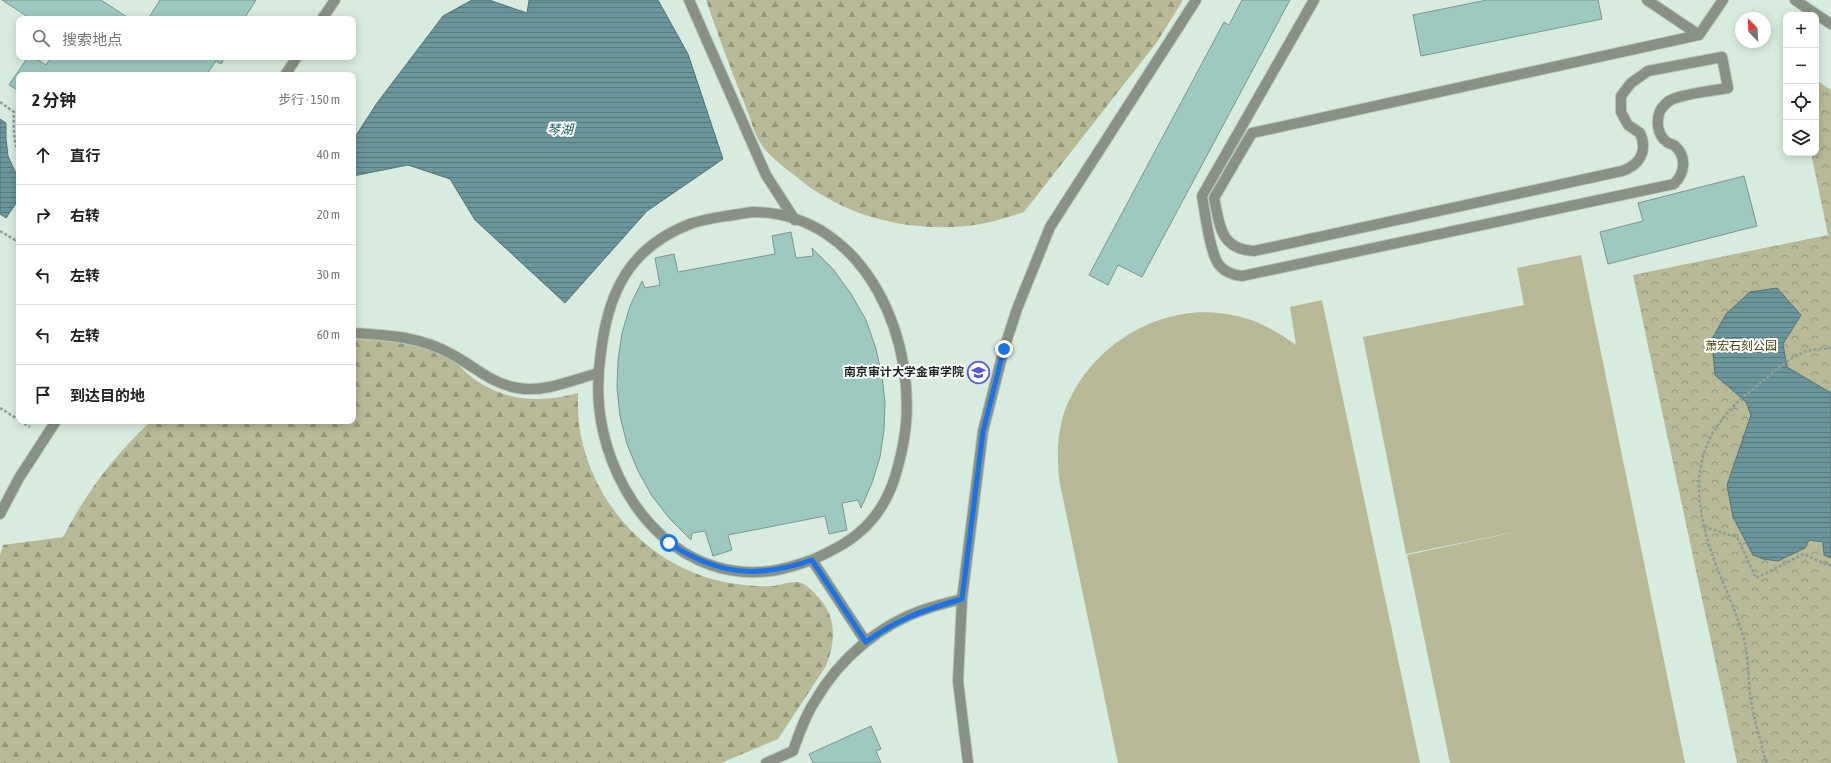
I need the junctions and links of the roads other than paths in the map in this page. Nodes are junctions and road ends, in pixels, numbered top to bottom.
1 (335, 0) edge
2 (689, 0) edge
3 (1196, 0) edge
4 (1314, 0) edge
5 (1647, 0) edge
6 (1723, 0) edge
7 (1795, 0) edge
8 (324, 16) edge
9 (1831, 24) edge
10 (1698, 35) junction
11 (295, 60) edge
12 (287, 72) edge
13 (795, 220) junction
14 (356, 333) edge
15 (598, 373) junction
16 (54, 424) edge
17 (0, 514) edge
18 (812, 560) junction
19 (962, 599) junction
20 (866, 642) junction
21 (766, 763) edge
22 (968, 763) edge

1 - 8 street
2 - 13 street
3 - 19 street
4 - 10 street
5 - 10 street
6 - 10 street
7 - 9 street
11 - 12 street
13 - 15 street
13 - 18 street
14 - 15 street
15 - 18 street
16 - 17 street
18 - 20 street
19 - 20 street
19 - 22 street
20 - 21 street

